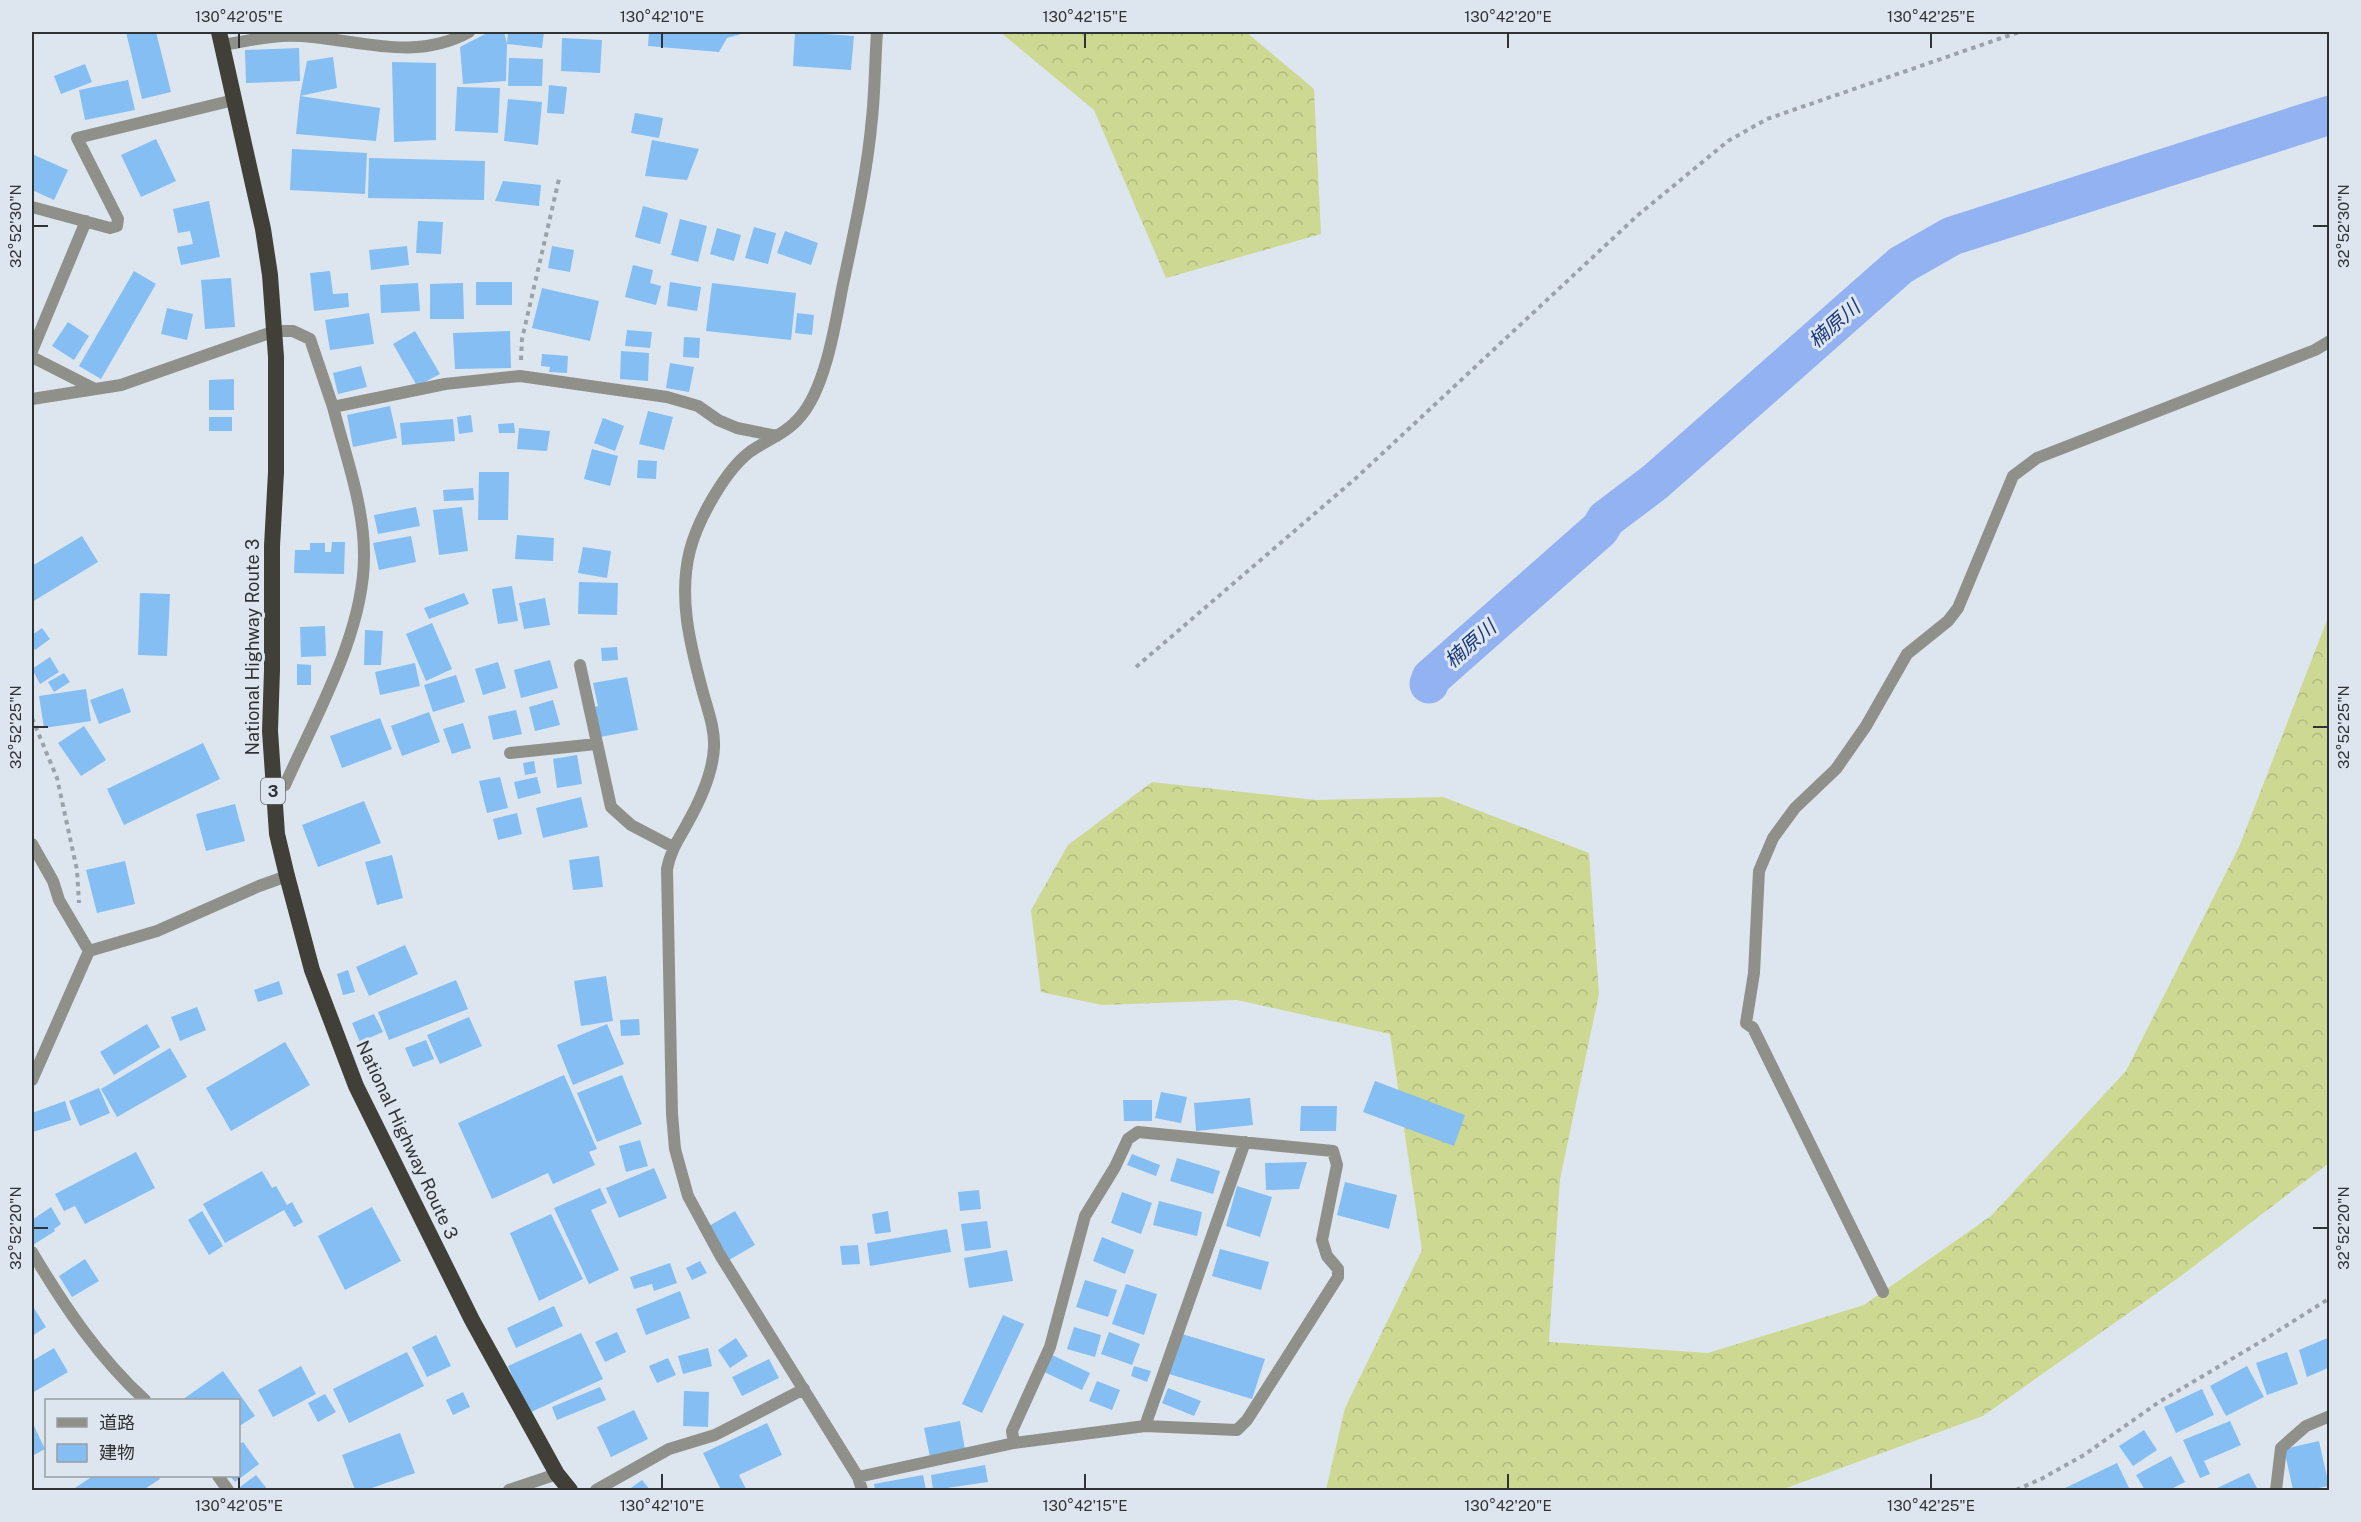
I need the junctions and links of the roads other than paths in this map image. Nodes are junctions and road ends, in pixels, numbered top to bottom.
1 (469, 32) edge
2 (877, 32) edge
3 (221, 38) edge
4 (234, 100) junction
5 (32, 207) edge
6 (86, 220) junction
7 (275, 331) junction
8 (2330, 341) edge
9 (32, 351) edge
10 (32, 357) edge
11 (93, 388) junction
12 (32, 399) edge
13 (333, 407) junction
14 (777, 436) junction
15 (580, 665) dead end
16 (596, 744) junction
17 (510, 753) dead end
18 (273, 788) junction
19 (32, 844) edge
20 (673, 847) junction
21 (287, 876) junction
22 (88, 951) junction
23 (32, 1080) edge
24 (1245, 1142) junction
25 (32, 1252) edge
26 (1883, 1292) dead end
27 (804, 1389) junction
28 (142, 1399) edge
29 (2330, 1416) edge
30 (1145, 1426) junction
31 (1014, 1443) junction
32 (557, 1474) junction
33 (219, 1477) edge
34 (858, 1477) junction
35 (228, 1491) edge
36 (509, 1491) edge
37 (570, 1491) edge
38 (596, 1491) edge
39 (862, 1491) edge
40 (2276, 1491) edge

1 - 3 street
2 - 14 street
3 - 4 highway, National Highway Route 3 / 3
4 - 6 street
4 - 7 highway, National Highway Route 3 / 3
5 - 6 street
6 - 9 street
7 - 11 street
7 - 13 street
7 - 18 highway, National Highway Route 3 / 3
8 - 26 street
10 - 11 street
11 - 12 street
13 - 14 street
13 - 18 street
14 - 20 street
15 - 16 street
16 - 17 street
16 - 20 street
18 - 21 highway, National Highway Route 3 / 3
19 - 22 street
20 - 27 street
21 - 22 street
21 - 32 highway, National Highway Route 3 / 3
22 - 23 street
24 - 30 street
24 - 30 street
24 - 31 street
25 - 28 street
27 - 34 street
27 - 38 street
29 - 40 street
30 - 31 street
31 - 34 street
32 - 36 street
32 - 37 highway, National Highway Route 3 / 3
33 - 35 street
34 - 39 street

